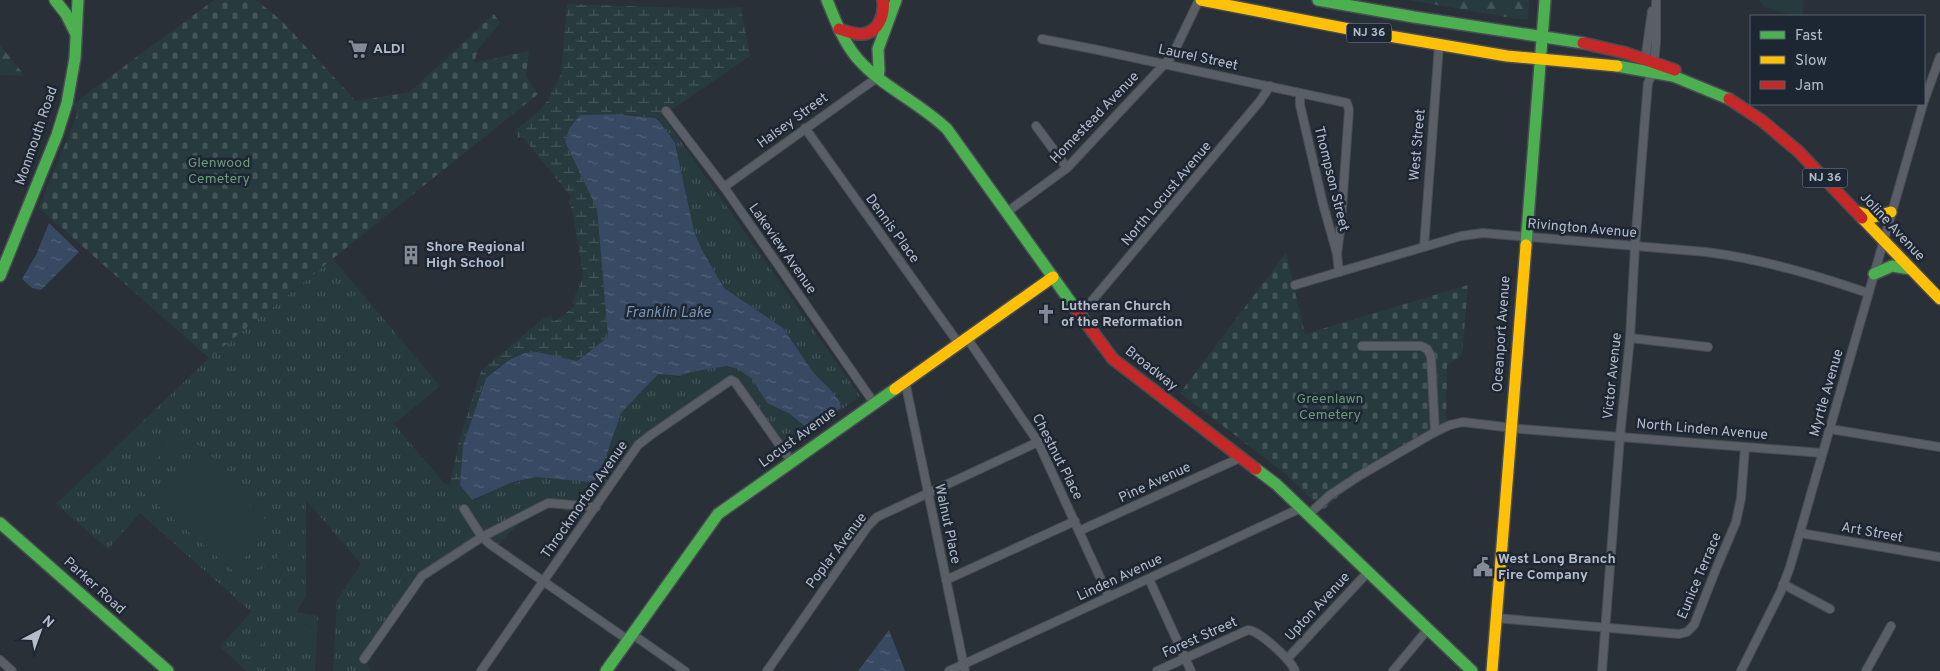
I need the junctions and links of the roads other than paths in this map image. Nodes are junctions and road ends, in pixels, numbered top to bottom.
1 (55, 0) edge
2 (78, 0) edge
3 (827, 0) edge
4 (883, 0) edge
5 (896, 0) edge
6 (1200, 0) edge
7 (1318, 0) edge
8 (1545, 0) edge
9 (1654, 0) edge
10 (839, 29) junction
11 (76, 34) junction
12 (1542, 36) junction
13 (1042, 39) dead end
14 (1439, 45) junction
15 (1940, 58) edge
16 (1539, 60) junction
17 (1164, 64) junction
18 (1649, 69) junction
19 (878, 77) junction
20 (1270, 86) junction
21 (1300, 93) junction
22 (1925, 99) edge
23 (1921, 110) edge
24 (666, 111) dead end
25 (1036, 126) dead end
26 (805, 128) junction
27 (1066, 168) junction
28 (724, 186) junction
29 (1007, 212) junction
30 (1857, 212) junction
31 (1891, 212) junction
32 (1525, 237) junction
33 (1885, 241) junction
34 (1635, 246) junction
35 (1424, 247) junction
36 (1336, 254) junction
37 (1911, 269) junction
38 (1339, 272) junction
39 (1874, 274) junction
40 (0, 276) edge
41 (1053, 277) junction
42 (1295, 285) dead end
43 (1868, 293) junction
44 (1940, 299) edge
45 (1080, 315) junction
46 (1630, 338) junction
47 (963, 341) junction
48 (1362, 346) dead end
49 (1708, 347) dead end
50 (905, 381) junction
51 (874, 403) junction
52 (1510, 427) junction
53 (1830, 429) junction
54 (1435, 432) junction
55 (1620, 436) junction
56 (1038, 442) junction
57 (1745, 447) junction
58 (1940, 447) edge
59 (1822, 452) junction
60 (1242, 458) junction
61 (791, 461) junction
62 (928, 493) junction
63 (596, 507) junction
64 (464, 509) dead end
65 (1305, 511) junction
66 (1075, 521) junction
67 (0, 523) edge
68 (1079, 532) junction
69 (1800, 534) junction
70 (482, 537) junction
71 (1940, 557) edge
72 (1368, 572) junction
73 (1148, 579) junction
74 (946, 580) junction
75 (544, 581) junction
76 (1783, 584) junction
77 (1109, 597) junction
78 (1830, 609) dead end
79 (1496, 618) junction
80 (1605, 626) junction
81 (1891, 626) dead end
82 (1428, 629) junction
83 (630, 637) junction
84 (1185, 658) junction
85 (364, 659) dead end
86 (1287, 659) junction
87 (0, 660) edge
88 (964, 668) edge
89 (12, 671) edge
90 (168, 671) edge
91 (480, 671) edge
92 (606, 671) edge
93 (685, 671) edge
94 (767, 671) edge
95 (949, 671) edge
96 (1157, 671) edge
97 (1191, 671) edge
98 (1295, 671) edge
99 (1393, 671) edge
100 (1472, 671) edge
101 (1492, 671) edge
102 (1602, 671) edge
103 (1740, 671) edge
104 (1866, 671) edge

1 - 11 main road
2 - 11 main road, Monmouth Road
3 - 10 main road, Broadway
4 - 10 main road
5 - 19 main road
6 - 14 main road, NJ 36
6 - 17 street, Homestead Avenue
7 - 12 main road, NJ 36
8 - 12 main road, Oceanport Avenue
9 - 18 street, Victor Avenue
10 - 19 main road, Broadway
11 - 40 main road, Monmouth Road
12 - 16 main road, Oceanport Avenue
12 - 18 main road, NJ 36
13 - 17 street, Laurel Street
14 - 16 main road, NJ 36
14 - 35 street, West Street
15 - 22 street, Myrtle Avenue
16 - 18 main road, NJ 36
16 - 32 main road, Oceanport Avenue
17 - 20 street, Laurel Street
17 - 27 street, Homestead Avenue
18 - 30 main road, Joline Avenue / NJ 36
18 - 34 street, Victor Avenue
19 - 26 street, Halsey Street
19 - 29 main road, Broadway
20 - 21 street, Laurel Street
20 - 45 street, North Locust Avenue
21 - 36 street, Thompson Street
21 - 36 street, Laurel Street
23 - 31 street, Myrtle Avenue
24 - 28 street, Lakeview Avenue
25 - 27 street
26 - 28 street, Halsey Street
26 - 47 street, Dennis Place
27 - 29 street, Homestead Avenue
28 - 51 street, Lakeview Avenue
29 - 41 main road, Broadway
30 - 31 main road
30 - 33 main road, Joline Avenue / NJ 36
31 - 33 street, Myrtle Avenue
32 - 34 street, Rivington Avenue
32 - 35 street, Rivington Avenue
32 - 52 main road, Oceanport Avenue
33 - 37 main road, Joline Avenue / NJ 36
33 - 39 street, Myrtle Avenue
34 - 43 street, Rivington Avenue
34 - 46 street, Victor Avenue
35 - 38 street, Rivington Avenue
36 - 38 street, Thompson Street
37 - 39 main road
37 - 44 main road, Joline Avenue / NJ 36
38 - 42 street, Rivington Avenue
39 - 43 street, Myrtle Avenue
41 - 45 main road, Broadway
41 - 47 main road, Locust Avenue
43 - 53 street, Myrtle Avenue
45 - 60 main road, Broadway
46 - 49 street
46 - 55 street, Victor Avenue
47 - 50 main road, Locust Avenue
47 - 56 street, Chestnut Place
48 - 54 street
50 - 51 main road, Locust Avenue
50 - 62 street, Walnut Place
51 - 61 main road, Locust Avenue
52 - 54 street, North Linden Avenue
52 - 55 street, North Linden Avenue
52 - 79 main road, Oceanport Avenue
53 - 58 street
53 - 59 street, Myrtle Avenue
54 - 65 street, North Linden Avenue
55 - 57 street, North Linden Avenue
55 - 80 street, Victor Avenue
56 - 62 street, Poplar Avenue
56 - 66 street, Chestnut Place
57 - 59 street, North Linden Avenue
57 - 80 street, Eunice Terrace
59 - 69 street, Myrtle Avenue
60 - 65 main road, Broadway
60 - 68 street, Pine Avenue
61 - 63 street, Throckmorton Avenue
61 - 83 main road, Locust Avenue
62 - 74 street, Walnut Place
62 - 94 street, Poplar Avenue
63 - 70 street
63 - 75 street, Throckmorton Avenue
64 - 70 street
65 - 72 main road, Broadway
65 - 73 street, Linden Avenue
66 - 68 street, Chestnut Place
66 - 74 street
67 - 90 main road, Parker Road
68 - 77 street, Chestnut Place
69 - 71 street, Art Street
69 - 76 street, Myrtle Avenue
70 - 75 street
70 - 85 street
72 - 82 main road, Broadway
72 - 86 street, Upton Avenue
73 - 77 street, Linden Avenue
73 - 84 street
74 - 88 street, Walnut Place
75 - 83 street
75 - 91 street, Throckmorton Avenue
76 - 78 street
76 - 103 street, Myrtle Avenue
77 - 88 street, Linden Avenue
79 - 80 street, Eunice Terrace
79 - 101 main road, Oceanport Avenue
80 - 102 street, Victor Avenue
81 - 104 street
82 - 99 street
82 - 100 main road, Broadway
83 - 92 main road, Locust Avenue
83 - 93 street
84 - 86 street, Forest Street
84 - 96 street, Forest Street
84 - 97 street
86 - 98 street
87 - 89 street
88 - 95 street, Linden Avenue

